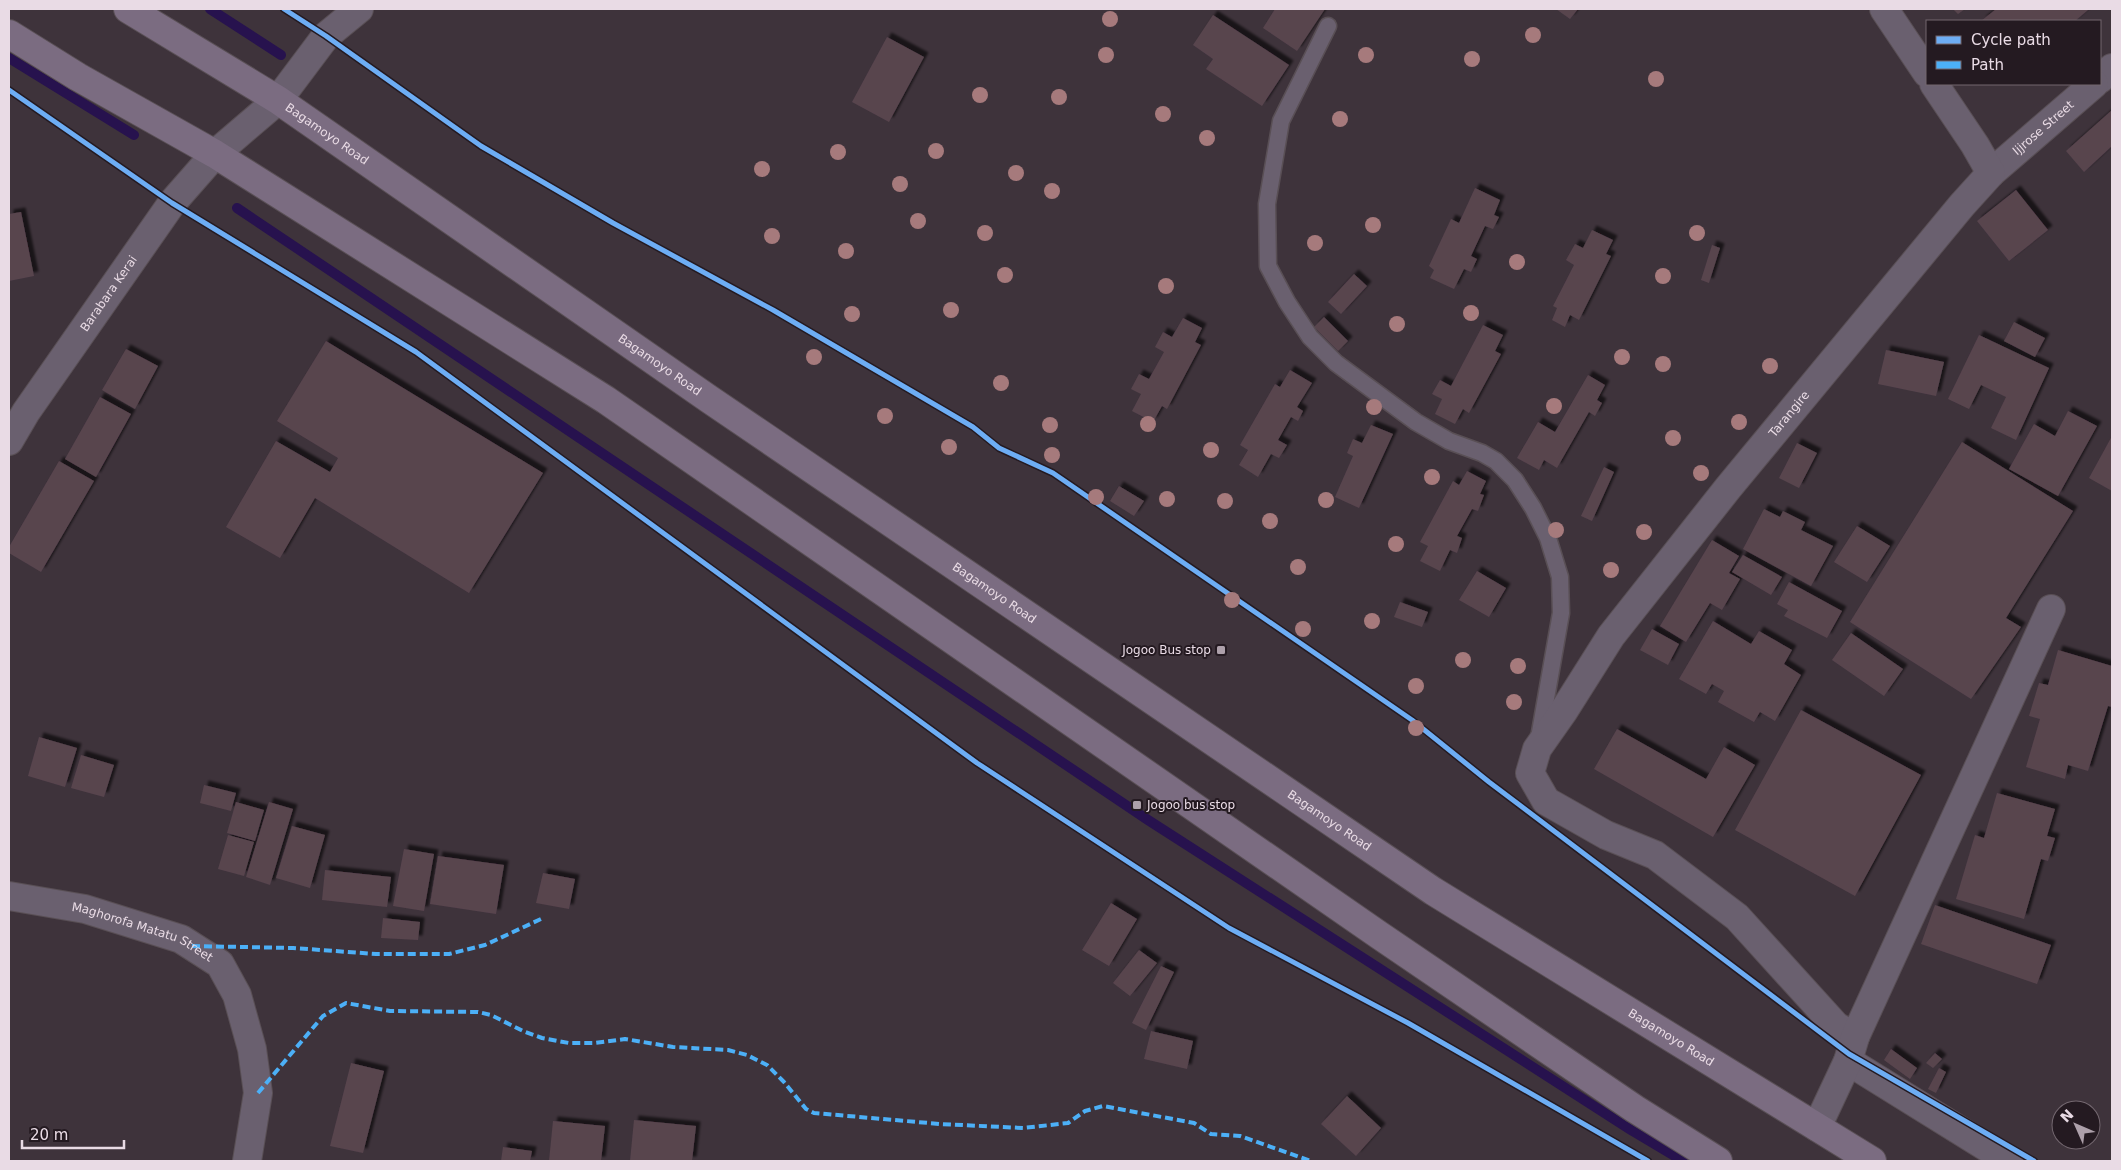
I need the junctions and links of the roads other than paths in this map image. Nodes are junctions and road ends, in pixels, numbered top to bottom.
1 (128, 9) edge
2 (359, 9) edge
3 (1884, 9) edge
4 (1328, 26) dead end
5 (9, 34) edge
6 (2112, 68) edge
7 (1926, 72) edge
8 (2101, 78) edge
9 (1935, 85) edge
10 (2093, 85) edge
11 (278, 100) junction
12 (215, 154) junction
13 (1991, 173) junction
14 (9, 441) edge
15 (2051, 609) dead end
16 (1537, 749) junction
17 (9, 896) edge
18 (1851, 1049) junction
19 (1817, 1127) junction
20 (247, 1161) edge
21 (1718, 1161) edge
22 (1872, 1161) edge
23 (2010, 1161) edge

1 - 11 highway, Bagamoyo Road
2 - 11 street, Barabara Kerai
3 - 7 street
4 - 16 lane
5 - 12 highway
6 - 8 street
9 - 13 street
10 - 13 street, Ijjrose Street
11 - 12 street, Barabara Kerai
11 - 19 highway, Bagamoyo Road
12 - 14 street, Barabara Kerai
12 - 21 highway
13 - 16 street, Tarangire
15 - 18 street
16 - 18 street, Tarangire
17 - 20 street, Maghorofa Matatu Street
18 - 19 street
18 - 23 street, Tarangire
19 - 22 highway, Bagamoyo Road

